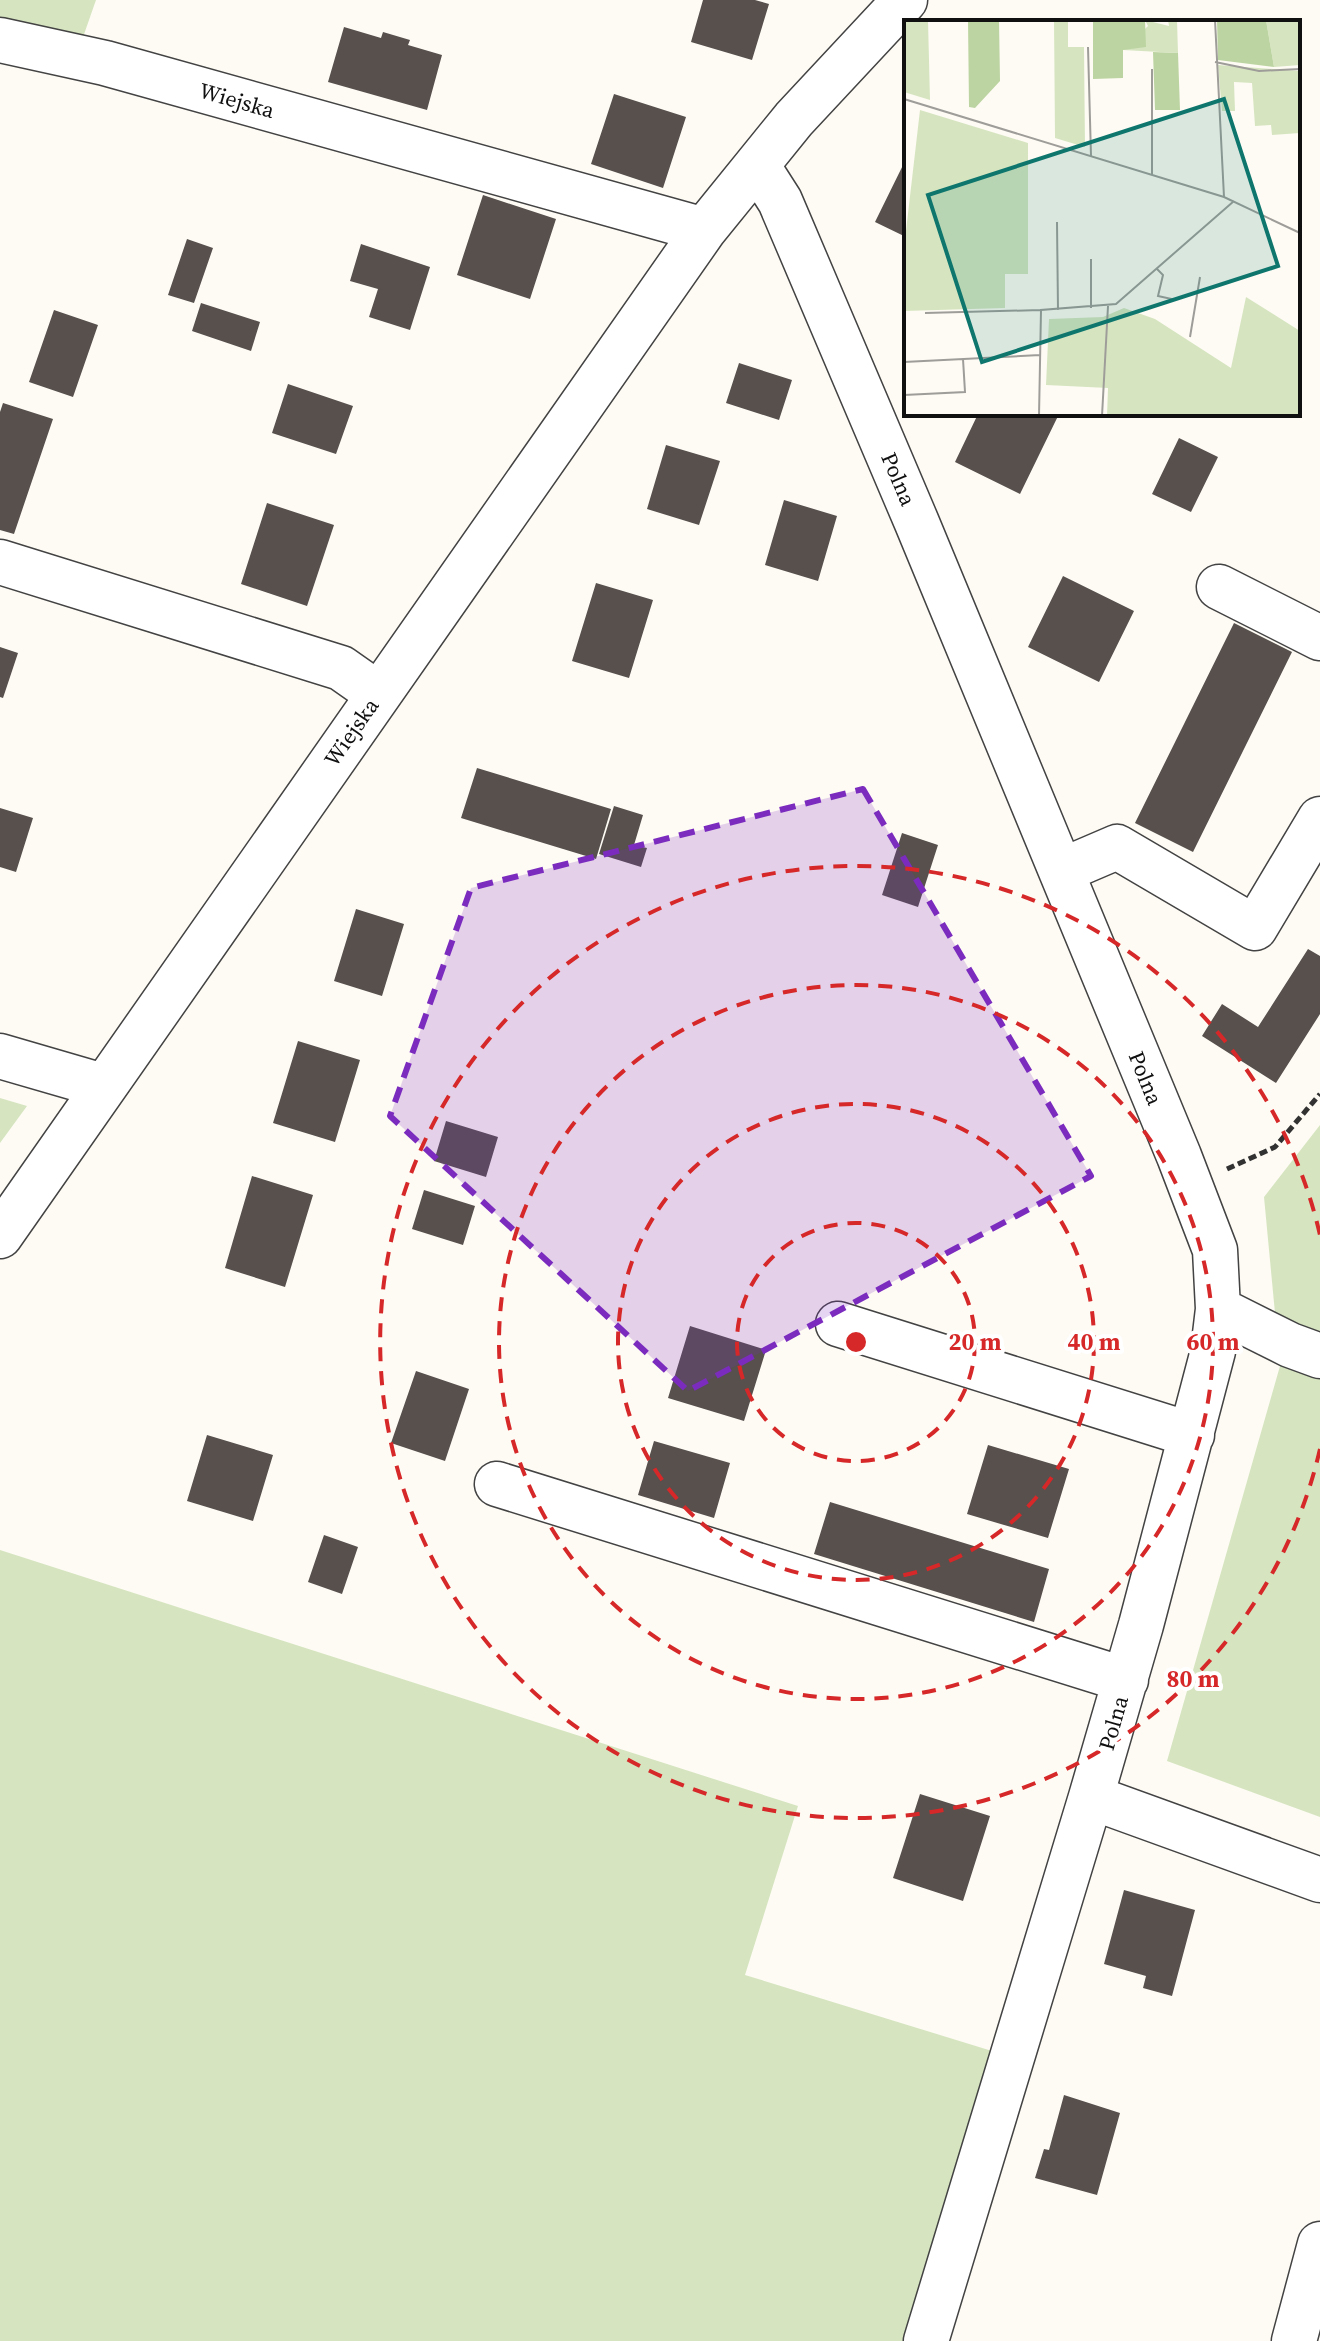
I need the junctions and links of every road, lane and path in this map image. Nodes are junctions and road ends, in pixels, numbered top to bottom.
1 (905, 0) edge
2 (0, 40) edge
3 (757, 165) junction
4 (704, 230) junction
5 (0, 562) edge
6 (1219, 587) dead end
7 (1320, 638) edge
8 (378, 694) junction
9 (1320, 819) edge
10 (1061, 871) junction
11 (0, 1056) edge
12 (103, 1086) junction
13 (1320, 1094) edge
14 (1189, 1183) junction
15 (0, 1236) edge
16 (1218, 1309) junction
17 (838, 1324) dead end
18 (1320, 1356) edge
19 (1192, 1435) junction
20 (497, 1484) dead end
21 (1126, 1680) junction
22 (1091, 1797) junction
23 (1320, 1880) edge
24 (1320, 2244) edge
25 (926, 2341) edge
26 (1294, 2341) edge

1 - 3 street, Wiejska
2 - 4 street, Wiejska
3 - 4 street, Wiejska
3 - 10 street, Polna
4 - 8 street, Wiejska
5 - 8 street
6 - 7 street
8 - 12 street, Wiejska
9 - 10 street
10 - 14 street, Polna
11 - 12 street
12 - 15 street, Wiejska
13 - 14 path
14 - 16 street, Polna
16 - 18 street
16 - 19 street, Polna
17 - 19 street
19 - 21 street, Polna
20 - 21 street
21 - 22 street, Polna
22 - 23 street
22 - 25 street, Polna
24 - 26 street

